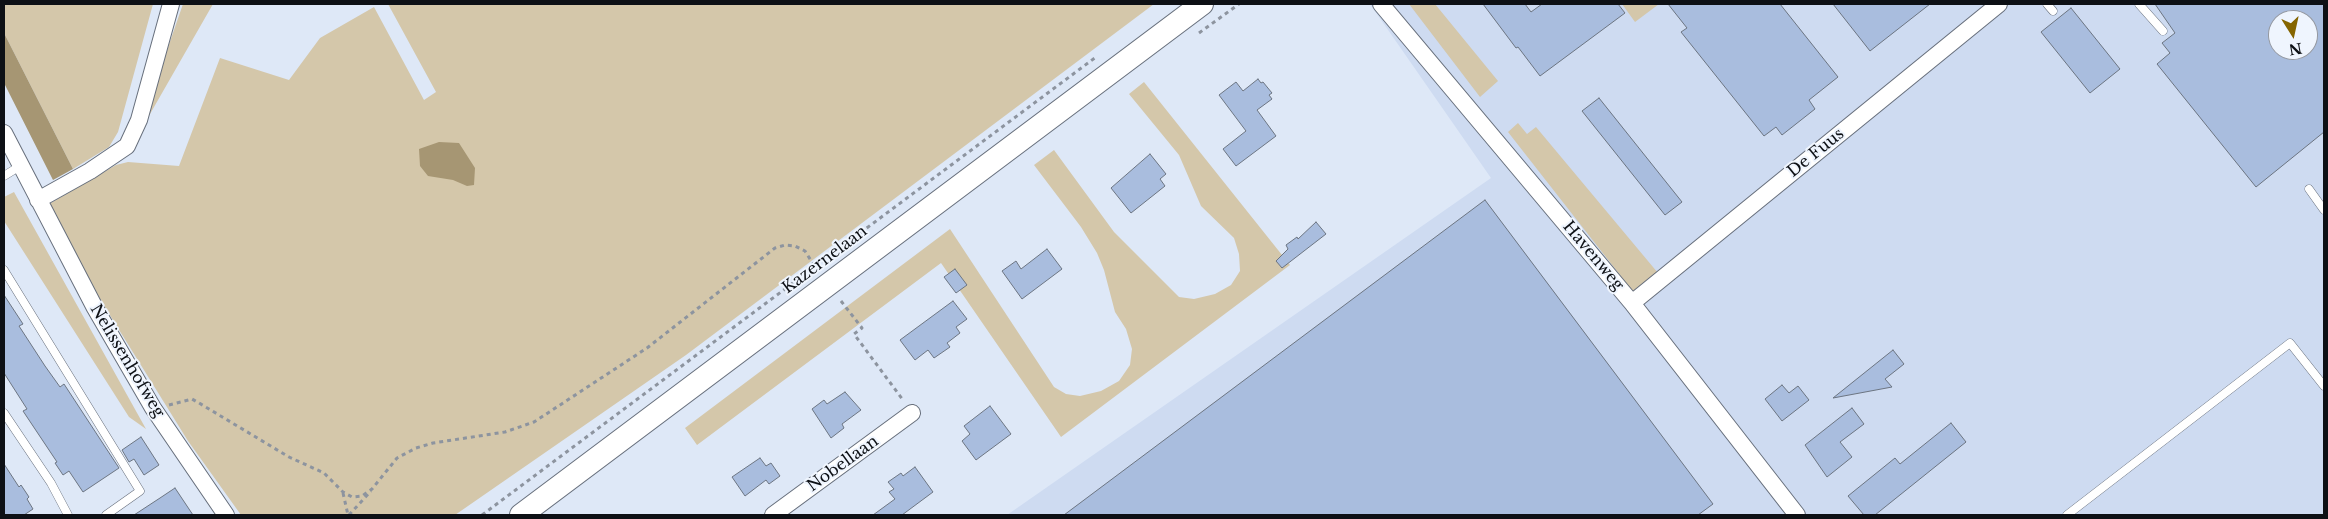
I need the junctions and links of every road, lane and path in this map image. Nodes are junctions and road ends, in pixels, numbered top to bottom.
1 (172, 4) edge
2 (1202, 4) edge
3 (1380, 4) edge
4 (1999, 4) edge
5 (2048, 4) edge
6 (2139, 4) edge
7 (2053, 11) dead end
8 (2163, 31) dead end
9 (1102, 52) dead end
10 (4, 133) edge
11 (20, 166) junction
12 (4, 176) edge
13 (2309, 189) dead end
14 (38, 200) junction
15 (2324, 210) edge
16 (815, 267) junction
17 (4, 270) edge
18 (841, 301) dead end
19 (1632, 302) junction
20 (2324, 386) edge
21 (153, 408) junction
22 (4, 413) edge
23 (912, 413) joint
24 (372, 489) junction
25 (343, 492) junction
26 (68, 515) edge
27 (106, 515) edge
28 (226, 515) edge
29 (348, 515) edge
30 (482, 515) edge
31 (521, 515) edge
32 (773, 515) edge
33 (1797, 515) edge
34 (2067, 515) edge

1 - 14 street
2 - 31 street, Kazernelaan
3 - 19 street, Havenweg
4 - 19 street, De Fuus
5 - 7 lane
6 - 8 lane
9 - 16 path, Kazernelaan
10 - 11 street, Nelissenhofweg
11 - 12 lane
11 - 14 street, Nelissenhofweg
13 - 15 lane
14 - 21 street, Nelissenhofweg
16 - 24 path
16 - 30 path, Kazernelaan
17 - 27 lane
18 - 23 path
19 - 33 street, Havenweg
20 - 34 lane
21 - 25 path
21 - 28 street, Nelissenhofweg
22 - 26 lane
23 - 32 street, Nobellaan
24 - 25 path
24 - 29 path
25 - 29 path

